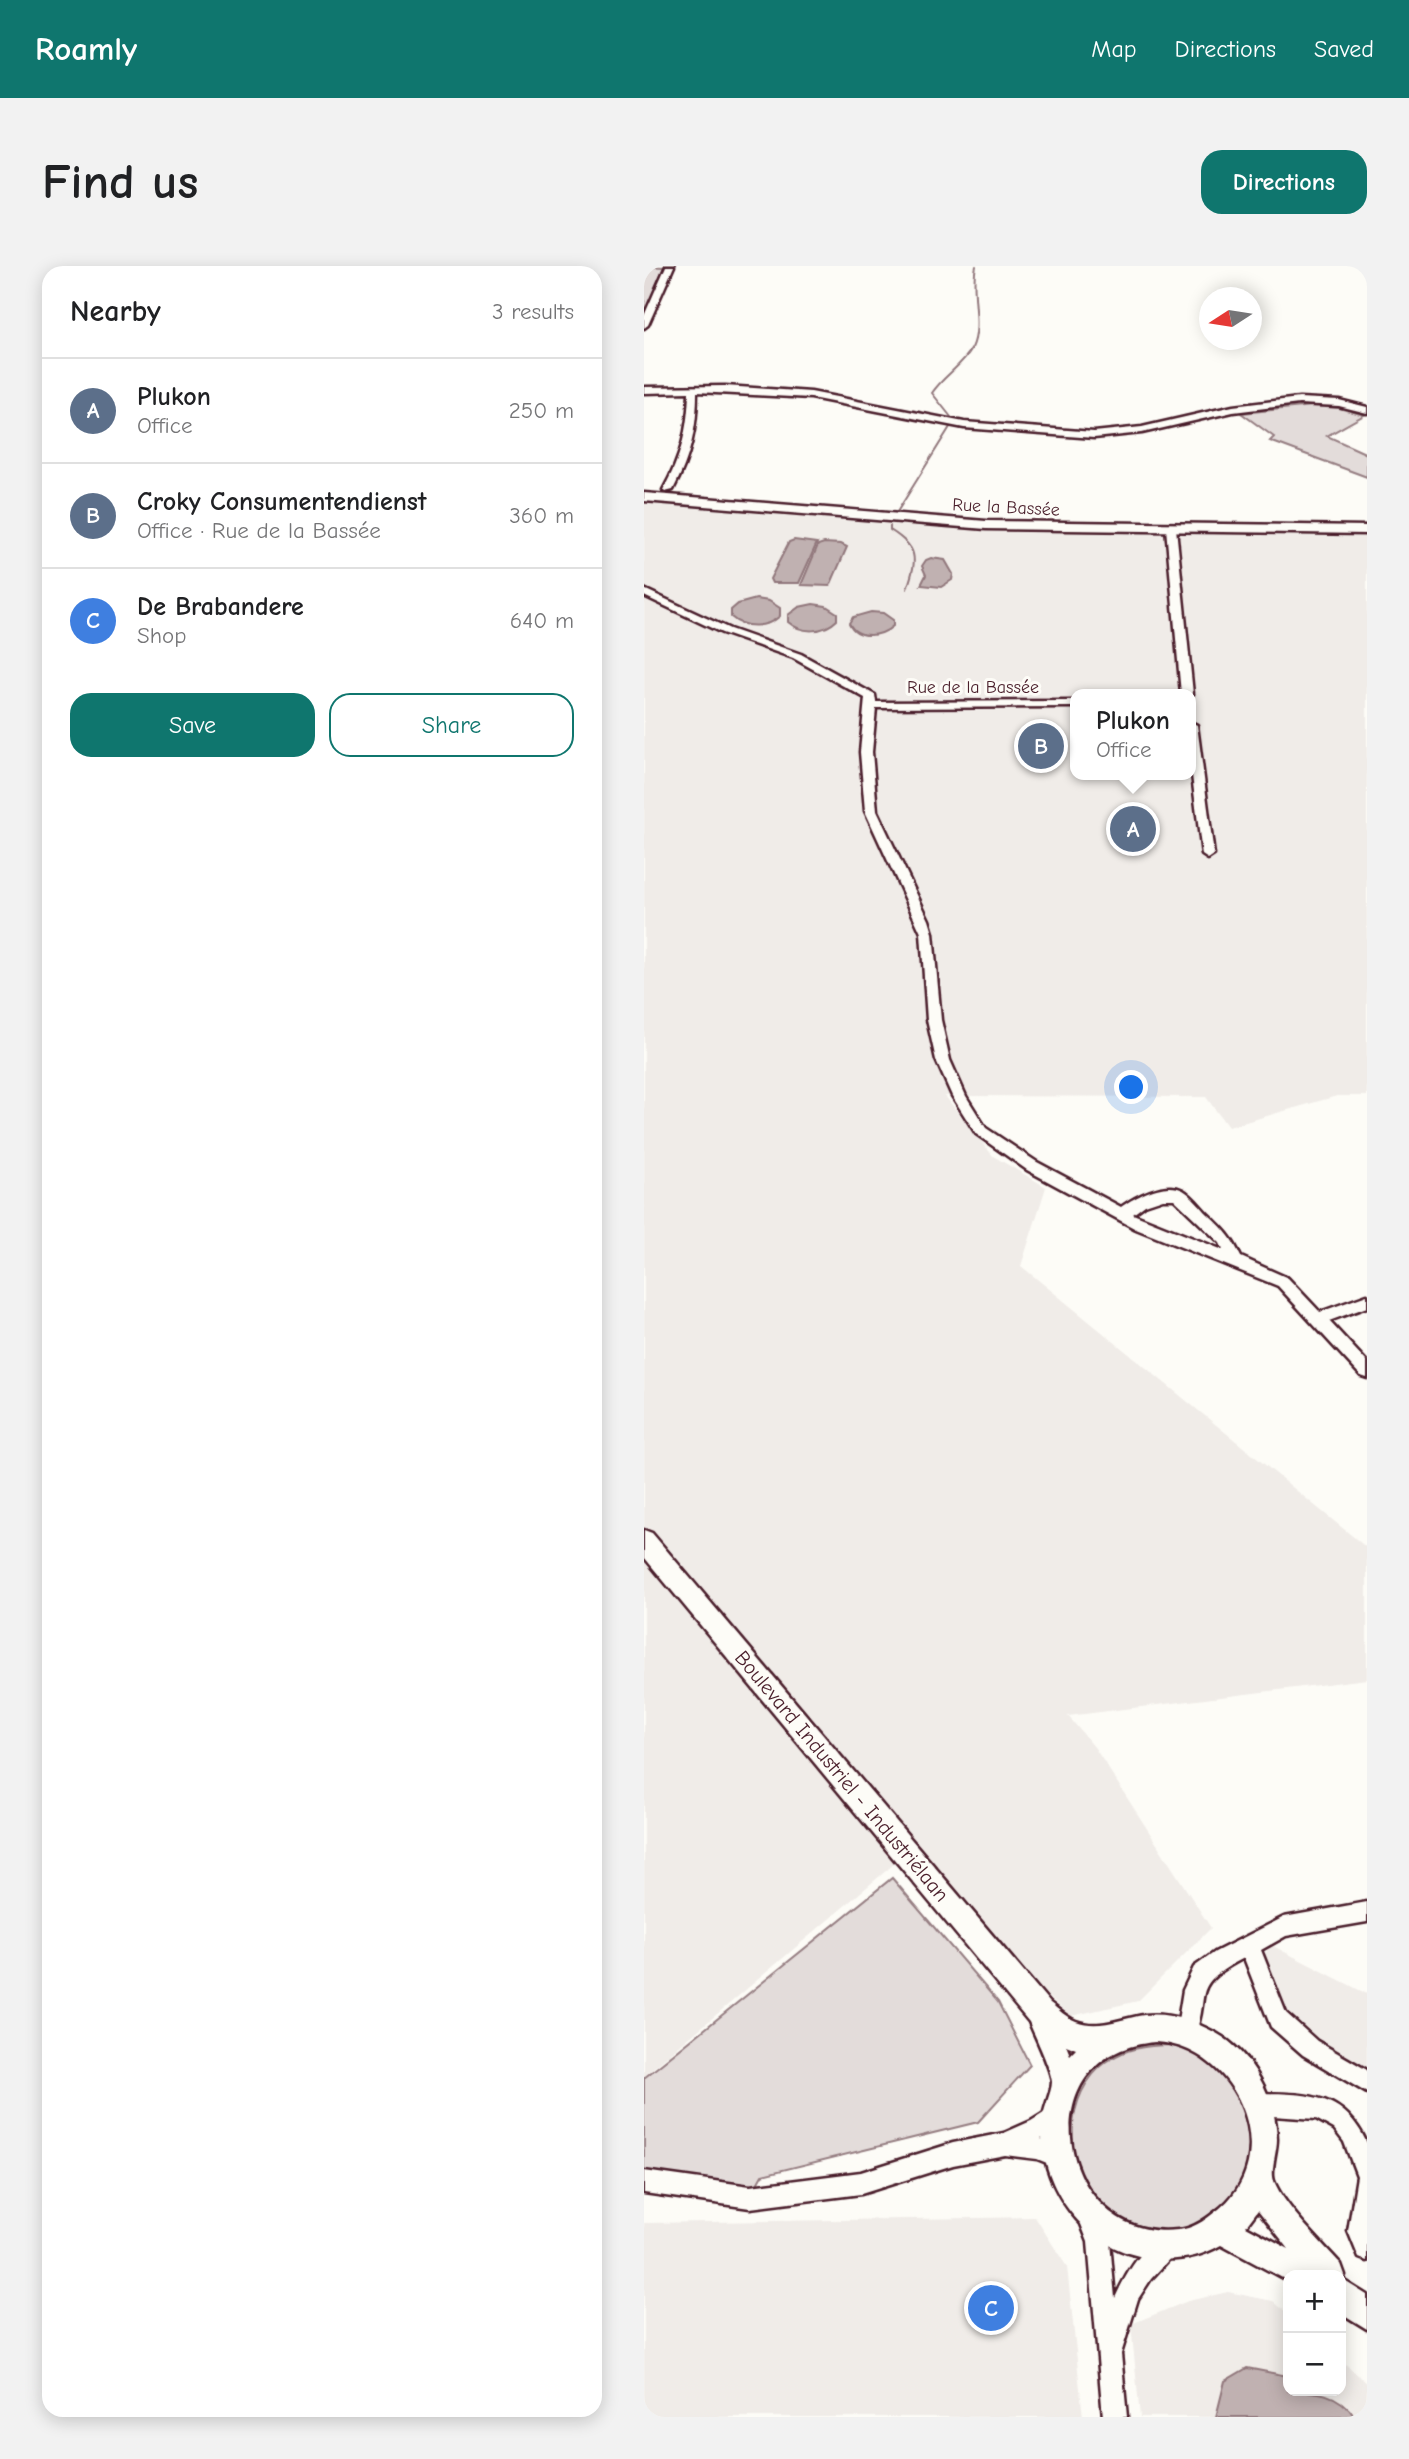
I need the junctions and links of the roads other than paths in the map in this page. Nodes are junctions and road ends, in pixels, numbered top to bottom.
1 (670, 266) edge
2 (644, 325) edge
3 (693, 389) junction
4 (644, 390) edge
5 (1367, 410) edge
6 (668, 490) dead end
7 (644, 497) edge
8 (1171, 528) junction
9 (1367, 530) edge
10 (644, 592) edge
11 (1187, 689) edge
12 (1070, 704) edge
13 (871, 705) junction
14 (1196, 763) edge
15 (1208, 855) dead end
16 (1122, 1215) junction
17 (1235, 1261) junction
18 (1367, 1301) edge
19 (1317, 1319) junction
20 (1367, 1372) edge
21 (644, 1540) edge
22 (1367, 1912) edge
23 (1248, 1946) junction
24 (1040, 2013) junction
25 (1186, 2033) junction
26 (1108, 2039) junction
27 (1367, 2082) edge
28 (1066, 2083) junction
29 (1257, 2104) junction
30 (1055, 2117) junction
31 (1005, 2144) junction
32 (1057, 2156) junction
33 (1367, 2176) edge
34 (1258, 2181) junction
35 (644, 2182) edge
36 (1088, 2214) junction
37 (1221, 2229) junction
38 (1165, 2247) junction
39 (1367, 2250) edge
40 (1299, 2270) edge
41 (1325, 2270) edge
42 (1110, 2361) junction
43 (1115, 2417) edge

1 - 2 street
3 - 4 street
3 - 5 street
3 - 6 street
7 - 8 main road, Rue la Bassée
8 - 9 main road, Rue la Bassée
8 - 11 street
10 - 13 street
12 - 13 street, Rue de la Bassée
13 - 16 street
14 - 15 street
16 - 17 street
16 - 17 street
17 - 19 street
18 - 19 street
19 - 20 street
21 - 24 main road, Boulevard Industriel - Industriélaan
22 - 23 street
23 - 25 street
23 - 27 street
24 - 26 main road, Boulevard Industriel - Industriélaan
24 - 28 main road, Boulevard Industriel - Industriélaan
25 - 26 main road, Boulevard Industriel - Industriélaan
25 - 29 main road, Boulevard Industriel - Industriélaan
26 - 28 main road, Boulevard Industriel - Industriélaan
28 - 30 main road, Boulevard Industriel - Industriélaan
29 - 33 street
29 - 34 main road, Boulevard Industriel - Industriélaan
30 - 31 street
30 - 32 main road, Boulevard Industriel - Industriélaan
31 - 32 street
31 - 35 street
32 - 36 main road, Boulevard Industriel - Industriélaan
33 - 39 street
34 - 37 main road, Boulevard Industriel - Industriélaan
34 - 41 main road
36 - 38 main road, Boulevard Industriel - Industriélaan
36 - 42 street
37 - 38 main road, Boulevard Industriel - Industriélaan
37 - 40 main road
38 - 42 street
42 - 43 street

